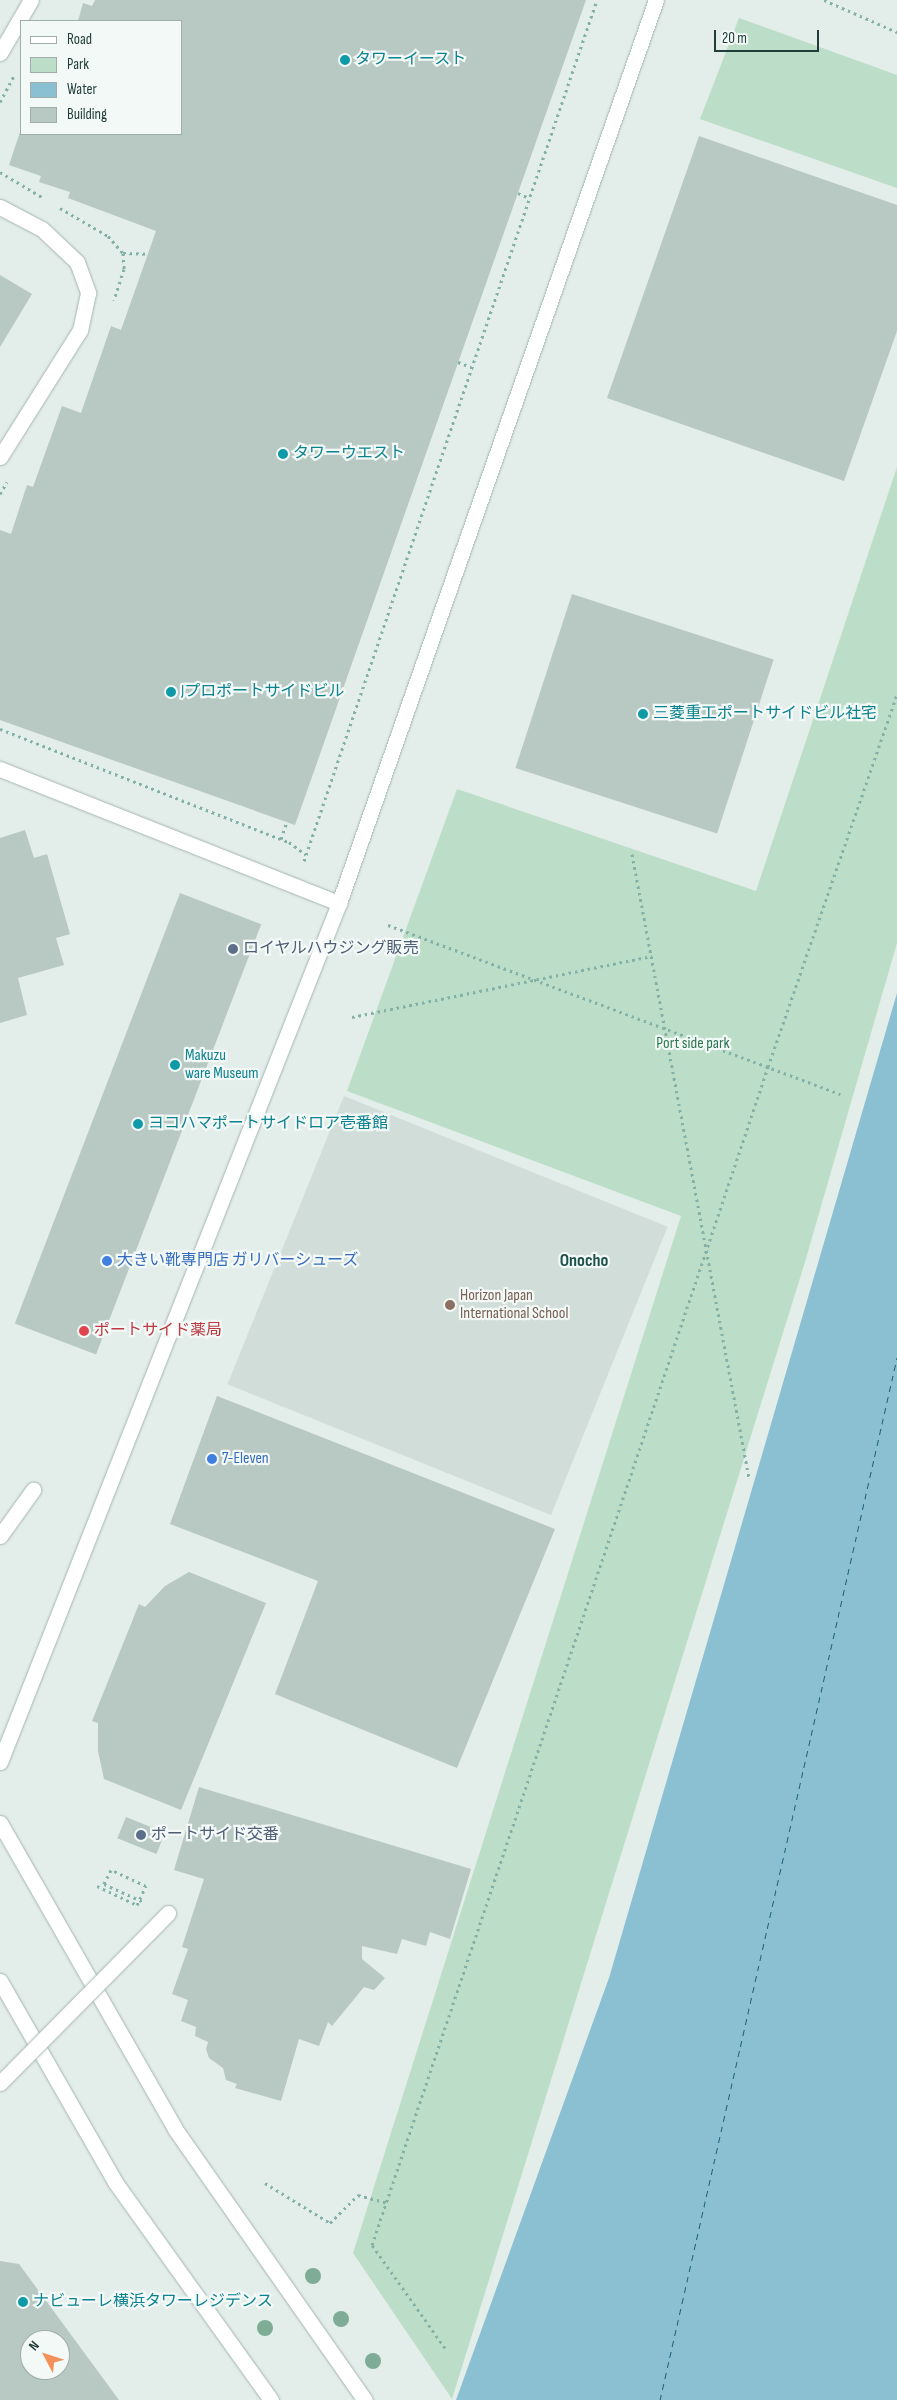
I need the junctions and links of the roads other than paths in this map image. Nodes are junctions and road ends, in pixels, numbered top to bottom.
1 (31, 0) edge
2 (656, 0) edge
3 (0, 53) edge
4 (0, 207) edge
5 (0, 457) edge
6 (0, 769) edge
7 (339, 903) junction
8 (33, 1490) dead end
9 (0, 1536) edge
10 (0, 1762) edge
11 (0, 1823) edge
12 (168, 1913) dead end
13 (0, 1981) edge
14 (0, 2083) edge
15 (271, 2400) edge
16 (365, 2400) edge

1 - 3 street
2 - 7 street
4 - 5 street
6 - 7 street
7 - 10 street
8 - 9 street
11 - 16 street
12 - 14 street, bridge
13 - 15 street

